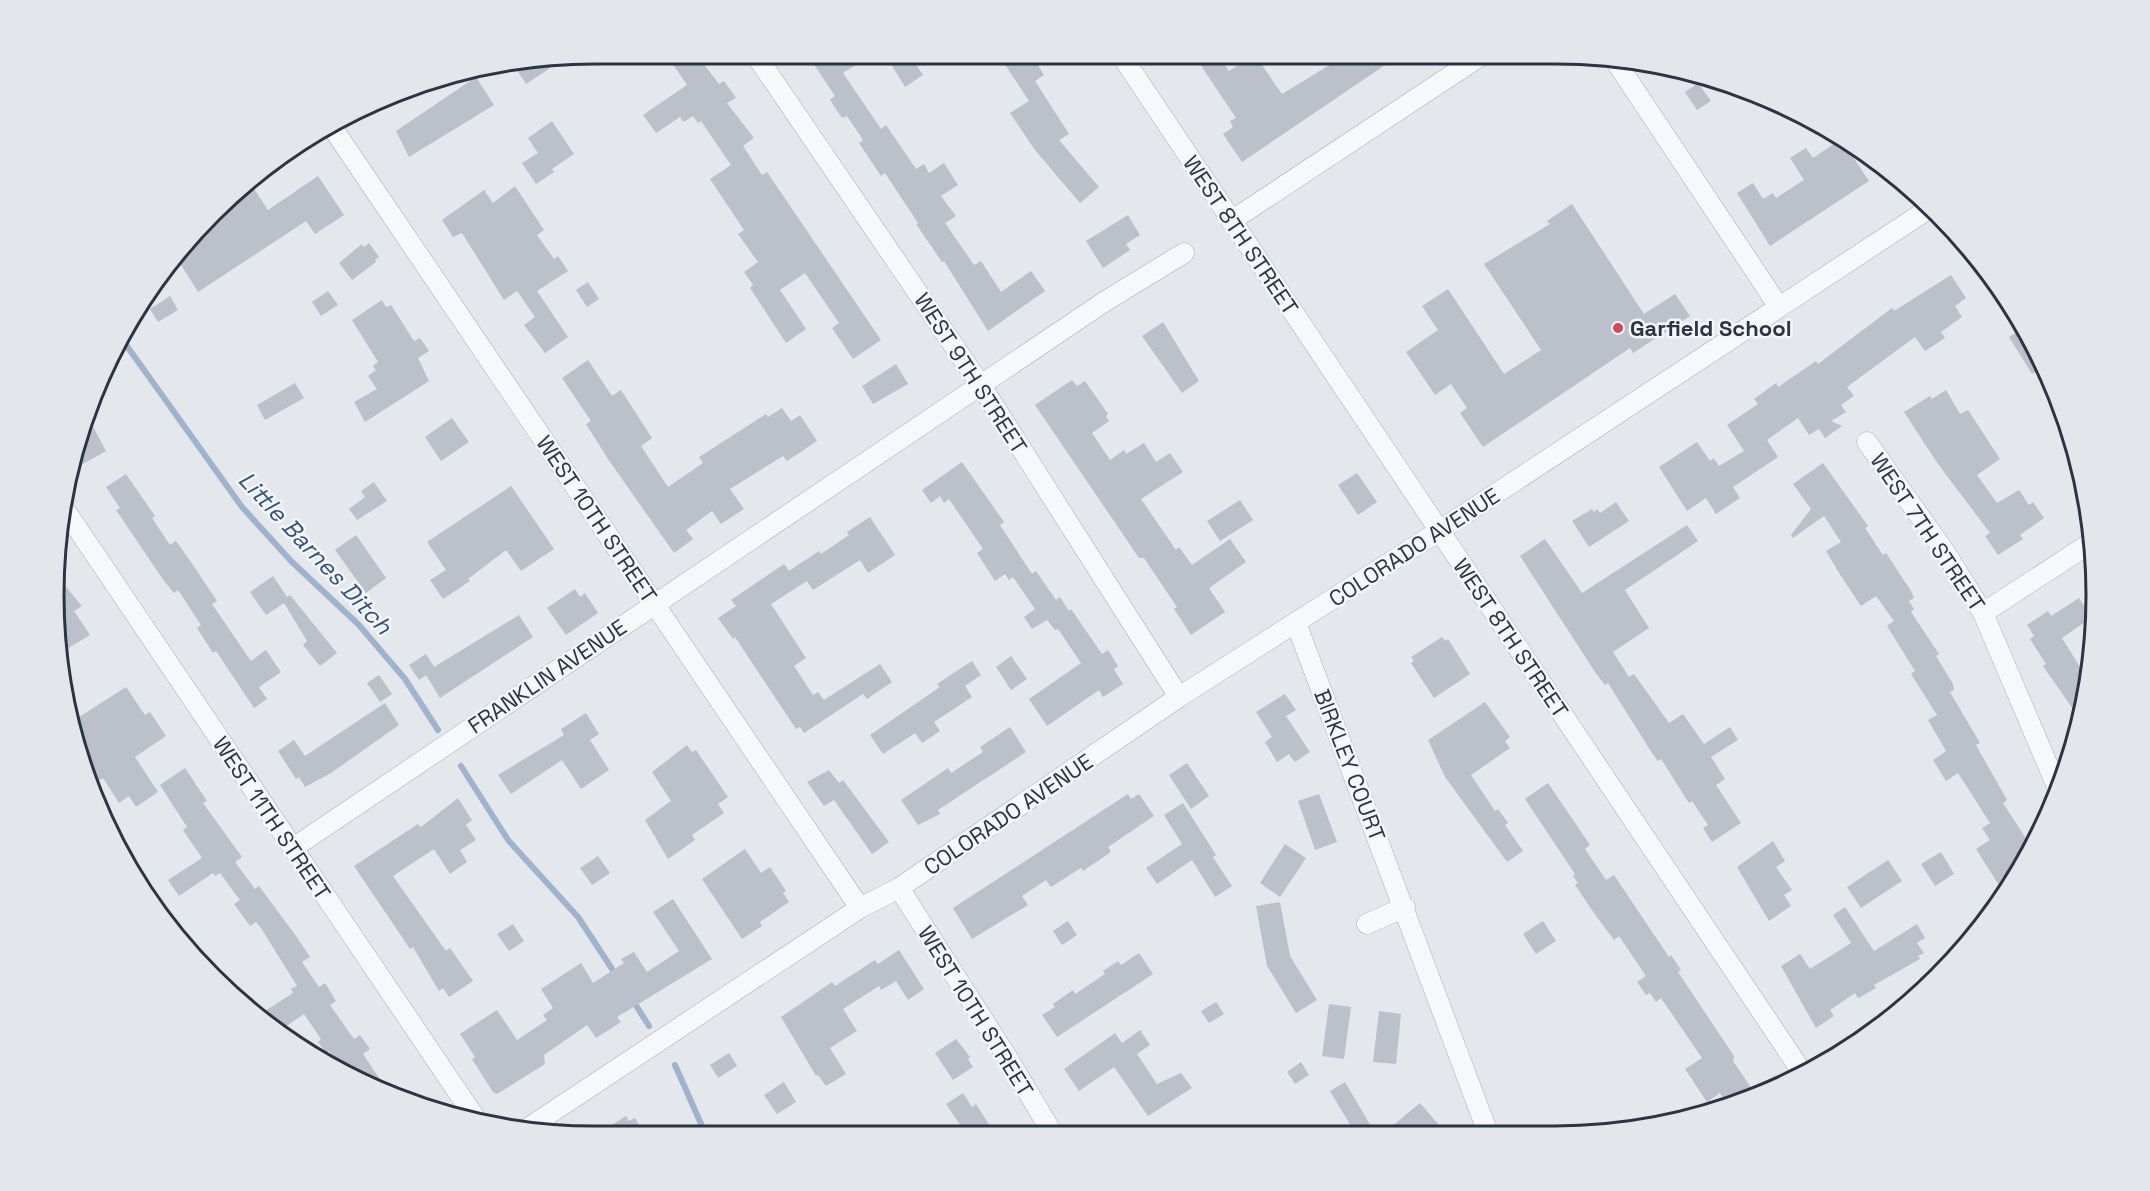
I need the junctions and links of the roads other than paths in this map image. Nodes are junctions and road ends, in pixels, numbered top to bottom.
1 (762, 64) edge
2 (1127, 64) edge
3 (1468, 64) edge
4 (1620, 69) edge
5 (336, 133) edge
6 (1923, 213) edge
7 (1231, 221) junction
8 (1184, 253) dead end
9 (1779, 307) junction
10 (982, 387) junction
11 (1867, 442) dead end
12 (70, 518) edge
13 (1439, 531) junction
14 (2083, 548) edge
15 (654, 604) junction
16 (1983, 613) junction
17 (1296, 623) junction
18 (1179, 697) junction
19 (2053, 777) edge
20 (293, 848) junction
21 (899, 888) junction
22 (1405, 907) junction
23 (860, 908) junction
24 (1367, 924) dead end
25 (1799, 1067) edge
26 (471, 1111) edge
27 (536, 1123) edge
28 (1048, 1126) edge
29 (1485, 1126) edge

1 - 10 street, WEST 9TH STREET
2 - 7 street, WEST 8TH STREET
3 - 7 street
4 - 9 street
5 - 15 street, WEST 10TH STREET
6 - 9 street, COLORADO AVENUE
7 - 13 street, WEST 8TH STREET
8 - 10 street, FRANKLIN AVENUE
9 - 13 street, COLORADO AVENUE
10 - 15 street, FRANKLIN AVENUE
10 - 18 street, WEST 9TH STREET
11 - 16 street, WEST 7TH STREET
12 - 20 street, WEST 11TH STREET
13 - 17 street, COLORADO AVENUE
13 - 25 street, WEST 8TH STREET
14 - 16 street
15 - 20 street, FRANKLIN AVENUE
15 - 23 street, WEST 10TH STREET
16 - 19 street, WEST 7TH STREET
17 - 18 street, COLORADO AVENUE
17 - 22 street, BIRKLEY COURT
18 - 21 street, COLORADO AVENUE
20 - 26 street, WEST 11TH STREET
21 - 23 street, COLORADO AVENUE
21 - 28 street, WEST 10TH STREET
22 - 24 street
22 - 29 street, BIRKLEY COURT
23 - 27 street

